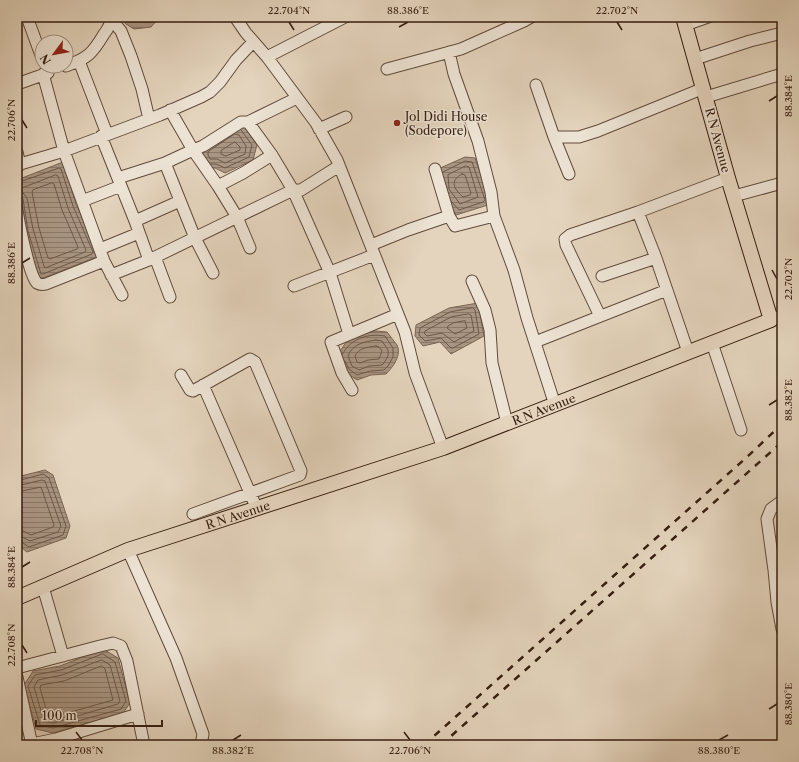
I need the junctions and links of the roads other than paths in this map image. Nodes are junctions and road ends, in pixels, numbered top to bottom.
1 (27, 17) edge
2 (236, 17) edge
3 (345, 17) edge
4 (531, 17) edge
5 (708, 17) edge
6 (111, 18) edge
7 (684, 21) edge
8 (782, 33) edge
9 (34, 36) edge
10 (254, 42) junction
11 (449, 52) junction
12 (267, 57) junction
13 (695, 59) junction
14 (78, 61) junction
15 (74, 63) edge
16 (387, 69) dead end
17 (39, 74) edge
18 (46, 74) edge
19 (782, 74) edge
20 (17, 84) edge
21 (536, 85) dead end
22 (705, 93) junction
23 (297, 98) junction
24 (170, 110) junction
25 (346, 117) dead end
26 (149, 119) junction
27 (248, 122) junction
28 (320, 129) junction
29 (104, 135) junction
30 (554, 137) junction
31 (64, 150) junction
32 (193, 150) junction
33 (17, 152) edge
34 (272, 155) junction
35 (165, 163) junction
36 (18, 165) edge
37 (339, 166) junction
38 (435, 169) dead end
39 (569, 174) dead end
40 (728, 178) junction
41 (119, 182) junction
42 (782, 183) edge
43 (218, 186) junction
44 (293, 190) junction
45 (734, 196) junction
46 (82, 201) junction
47 (180, 201) junction
48 (17, 210) edge
49 (638, 212) junction
50 (449, 216) junction
51 (494, 216) junction
52 (237, 217) junction
53 (135, 221) junction
54 (18, 223) edge
55 (139, 233) junction
56 (195, 238) junction
57 (250, 248) dead end
58 (100, 249) junction
59 (373, 250) junction
60 (656, 258) junction
61 (152, 259) junction
62 (104, 261) junction
63 (213, 273) dead end
64 (330, 273) junction
65 (111, 276) junction
66 (602, 276) dead end
67 (472, 281) dead end
68 (294, 286) dead end
69 (667, 290) junction
70 (122, 295) dead end
71 (170, 297) dead end
72 (398, 314) junction
73 (600, 316) junction
74 (776, 318) edge
75 (349, 334) junction
76 (535, 342) junction
77 (712, 343) junction
78 (688, 352) junction
79 (181, 375) dead end
80 (203, 385) junction
81 (352, 390) dead end
82 (555, 404) junction
83 (507, 423) junction
84 (741, 430) dead end
85 (444, 448) junction
86 (251, 494) junction
87 (782, 501) edge
88 (257, 508) junction
89 (193, 514) dead end
90 (128, 550) junction
91 (778, 568) edge
92 (43, 587) junction
93 (17, 598) edge
94 (782, 624) edge
95 (63, 656) junction
96 (17, 668) edge
97 (17, 677) edge
98 (138, 714) junction
99 (32, 745) edge
100 (144, 745) edge
101 (202, 745) edge

1 - 9 street
2 - 10 street
3 - 12 street
4 - 11 street
5 - 7 street
6 - 14 street
6 - 26 street
7 - 13 main road, R N Avenue
8 - 13 street
10 - 12 street
10 - 24 street
11 - 16 street
11 - 51 street
12 - 23 street
13 - 22 main road, R N Avenue
14 - 15 street
14 - 29 street
17 - 20 street
18 - 31 street
19 - 22 street
21 - 30 street
22 - 30 street
22 - 40 main road, R N Avenue
23 - 27 street
23 - 28 street
24 - 26 street
24 - 32 street
25 - 28 street
26 - 29 street
27 - 32 street
27 - 34 street
28 - 37 street
29 - 31 street
29 - 41 street
30 - 39 street
31 - 36 street
31 - 46 street
32 - 35 street
32 - 43 street
33 - 36 street
34 - 43 street
34 - 44 street
35 - 41 street
35 - 47 street
37 - 44 street
37 - 59 street
38 - 50 street
40 - 45 main road, R N Avenue
40 - 49 street
41 - 46 street
41 - 53 street
42 - 45 street
43 - 52 street
44 - 52 street
44 - 64 street
45 - 74 main road, R N Avenue
46 - 58 street
47 - 53 street
47 - 56 street
48 - 54 street
49 - 60 street
49 - 73 street
50 - 51 street
50 - 59 street
51 - 76 street
52 - 56 street
52 - 57 street
53 - 55 street
54 - 62 street
55 - 58 street
55 - 61 street
56 - 61 street
56 - 63 street
58 - 62 street
59 - 64 street
59 - 72 street
60 - 66 street
60 - 69 street
61 - 65 street
61 - 71 street
62 - 65 street
64 - 68 street
64 - 75 street
65 - 70 street
67 - 83 street
69 - 73 street
69 - 78 street
72 - 75 street
72 - 85 street
73 - 76 street
74 - 77 main road, R N Avenue
75 - 81 street
76 - 82 street
77 - 78 main road, R N Avenue
77 - 84 street
78 - 82 main road, R N Avenue
79 - 80 street
80 - 86 street
80 - 86 street
82 - 83 main road, R N Avenue
83 - 85 main road, R N Avenue
85 - 88 main road, R N Avenue
86 - 88 street
86 - 89 street
87 - 91 street
88 - 90 main road, R N Avenue
90 - 92 main road, R N Avenue
90 - 101 street
91 - 94 street
92 - 93 main road, R N Avenue
92 - 95 street
95 - 96 street
95 - 98 street
97 - 99 street
98 - 99 street
98 - 100 street

